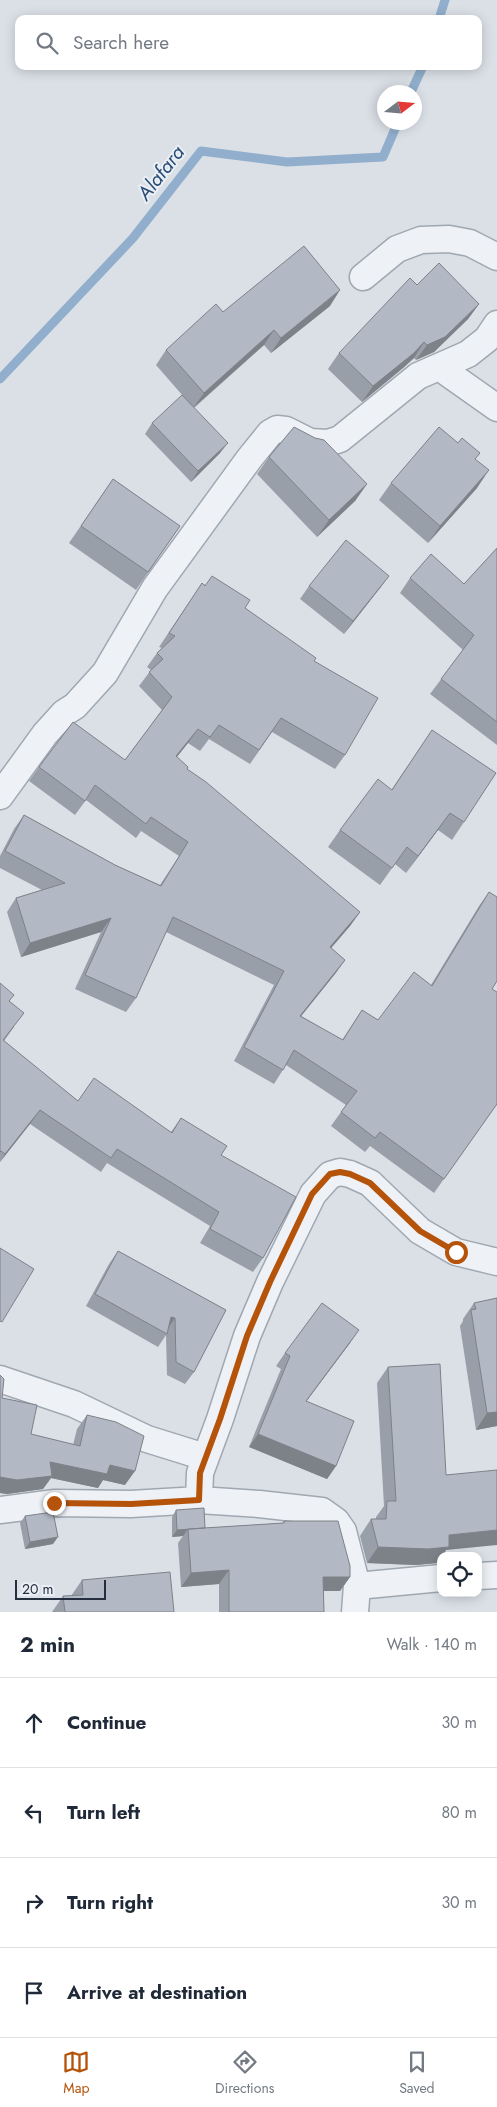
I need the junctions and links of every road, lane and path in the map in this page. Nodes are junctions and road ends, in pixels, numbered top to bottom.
1 (497, 257) edge
2 (363, 277) dead end
3 (497, 324) edge
4 (439, 367) junction
5 (497, 408) edge
6 (0, 796) edge
7 (497, 1262) edge
8 (0, 1379) edge
9 (205, 1457) junction
10 (199, 1500) junction
11 (0, 1510) edge
12 (482, 1576) edge
13 (497, 1576) edge
14 (437, 1578) edge
15 (357, 1586) junction
16 (355, 1612) edge

1 - 2 street
3 - 4 street
4 - 5 street
4 - 6 street
7 - 9 street
8 - 9 street
9 - 10 street
10 - 11 street
10 - 15 street
12 - 13 street
14 - 15 street
15 - 16 street

